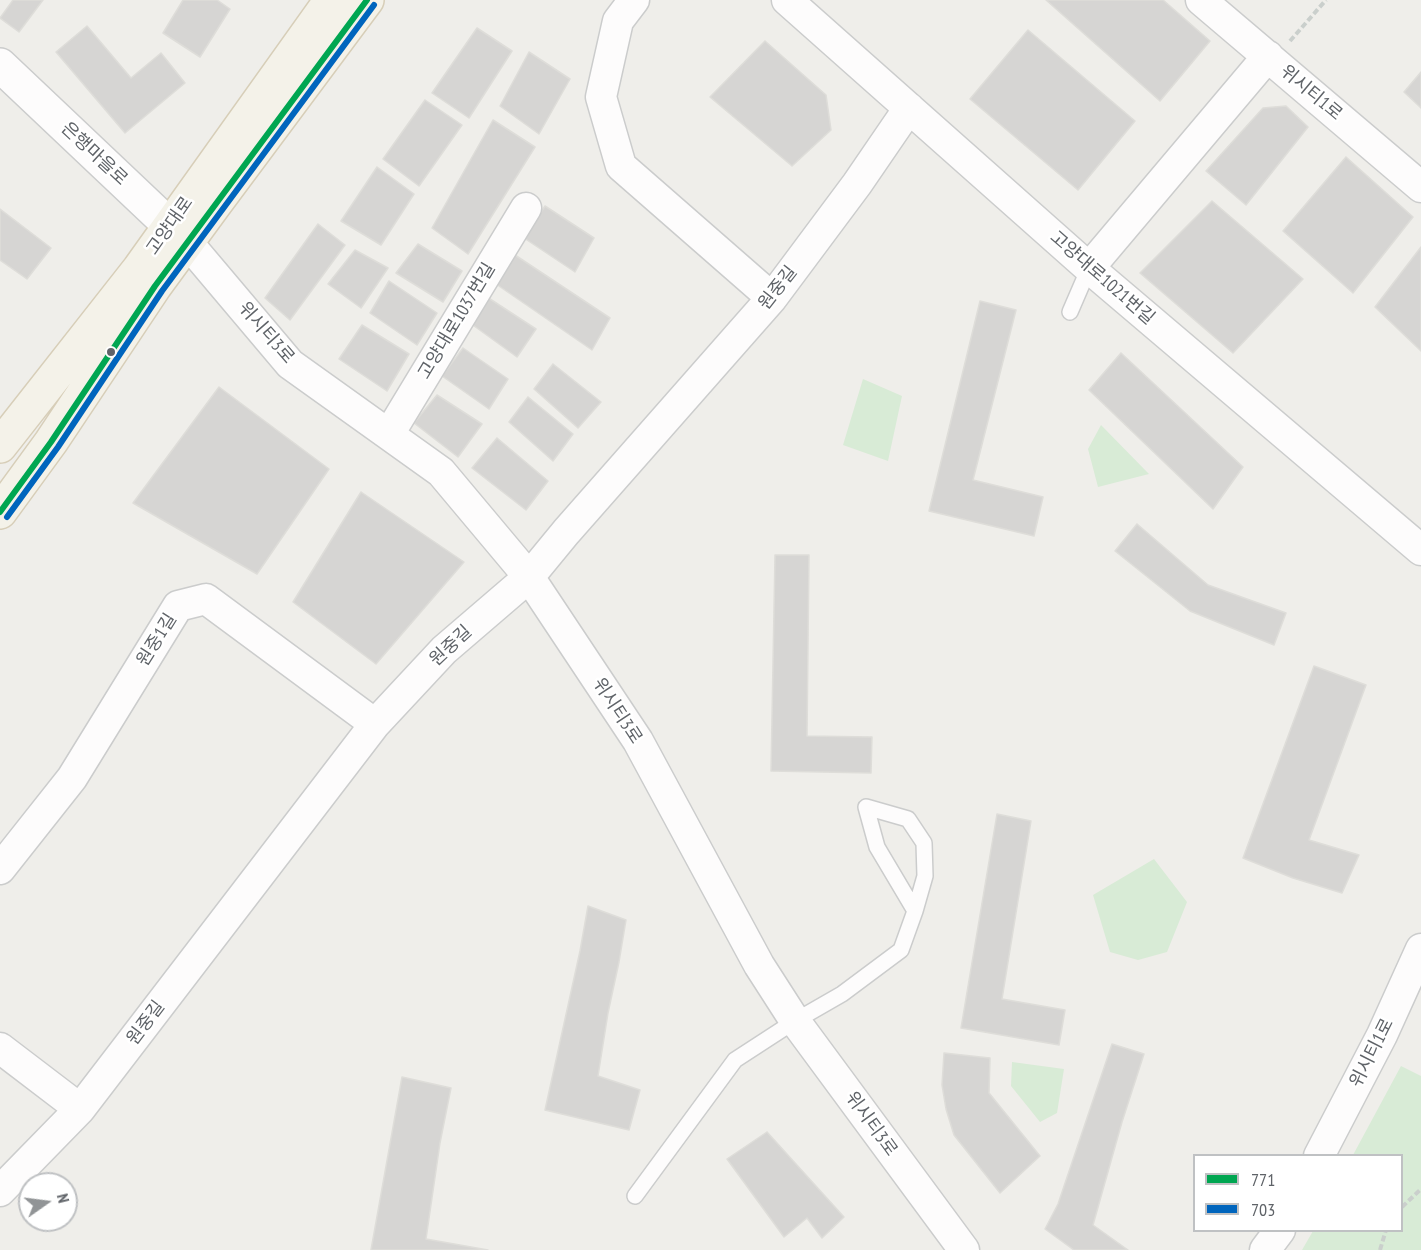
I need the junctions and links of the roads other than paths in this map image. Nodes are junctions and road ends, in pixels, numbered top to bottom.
1 (331, 0) edge
2 (367, 0) edge
3 (634, 0) edge
4 (787, 0) edge
5 (1201, 0) edge
6 (1279, 49) junction
7 (0, 65) edge
8 (909, 108) junction
9 (1421, 187) edge
10 (526, 208) dead end
11 (179, 234) junction
12 (1089, 268) junction
13 (772, 298) junction
14 (1070, 312) dead end
15 (389, 434) junction
16 (0, 446) edge
17 (0, 512) edge
18 (1421, 550) edge
19 (529, 577) junction
20 (375, 724) junction
21 (0, 868) edge
22 (915, 911) junction
23 (1421, 950) edge
24 (795, 1020) junction
25 (0, 1048) edge
26 (80, 1109) junction
27 (1320, 1154) edge
28 (0, 1191) edge
29 (635, 1196) dead end
30 (1278, 1232) edge
31 (964, 1250) edge
32 (1265, 1250) edge

1 - 11 main road, 고양대로
2 - 11 main road, 고양대로
3 - 13 street
4 - 8 street, 고양대로1021번길
5 - 6 street, 위시티1로
6 - 9 street, 위시티1로
6 - 12 street
7 - 11 street, 은행마을로
8 - 12 street, 고양대로1021번길
8 - 13 street, 원중길
10 - 15 street, 고양대로1037번길
11 - 15 street, 위시티3로
11 - 16 main road, 고양대로
11 - 17 main road, 고양대로
12 - 14 lane
12 - 18 street, 고양대로1021번길
13 - 19 street, 원중길
15 - 19 street, 위시티3로
19 - 20 street, 원중길
19 - 24 street, 위시티3로
20 - 21 street, 원중1길
20 - 26 street, 원중길
22 - 22 lane
22 - 24 lane
23 - 27 street, 위시티1로
24 - 29 lane
24 - 31 street, 위시티3로
25 - 26 street
26 - 28 street, 원중길
30 - 32 street

